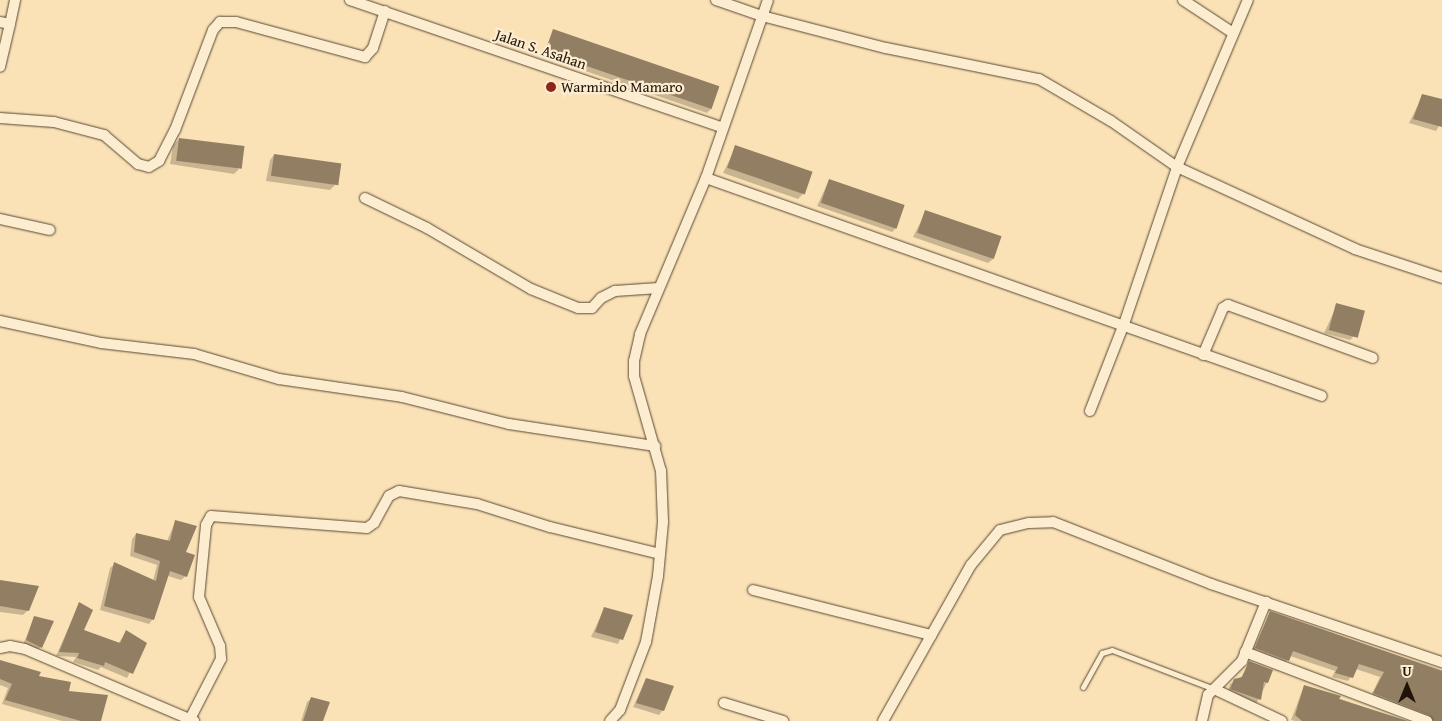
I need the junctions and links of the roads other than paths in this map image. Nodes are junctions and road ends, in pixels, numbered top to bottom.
1 (15, 0) edge
2 (350, 0) edge
3 (716, 0) edge
4 (768, 0) edge
5 (1183, 0) edge
6 (1248, 0) edge
7 (385, 11) junction
8 (762, 16) junction
9 (5, 23) edge
10 (1234, 33) junction
11 (0, 67) edge
12 (0, 118) edge
13 (722, 128) junction
14 (1177, 167) junction
15 (706, 178) junction
16 (365, 198) dead end
17 (0, 219) edge
18 (50, 230) dead end
19 (1442, 278) edge
20 (659, 288) junction
21 (0, 321) edge
22 (1124, 324) junction
23 (1203, 355) junction
24 (1373, 358) dead end
25 (1322, 396) dead end
26 (1090, 411) dead end
27 (655, 446) junction
28 (660, 554) junction
29 (753, 590) dead end
30 (1266, 602) junction
31 (931, 635) junction
32 (0, 648) edge
33 (1246, 652) junction
34 (1442, 662) edge
35 (1083, 687) dead end
36 (1214, 690) junction
37 (724, 703) dead end
38 (192, 720) edge
39 (610, 721) edge
40 (783, 721) edge
41 (883, 721) edge
42 (1202, 721) edge
43 (1282, 721) edge
44 (1427, 721) edge

1 - 9 street
2 - 7 street, Jalan S. Asahan
3 - 8 street
4 - 8 street
5 - 10 street
6 - 10 street
7 - 12 street
7 - 13 street, Jalan S. Asahan
8 - 13 street
8 - 14 street
9 - 11 street
10 - 14 street
13 - 15 street
14 - 19 street
14 - 22 street
15 - 20 street
15 - 22 street
16 - 20 street
17 - 18 street
20 - 27 street
21 - 27 street
22 - 23 street
22 - 26 street
23 - 24 street
23 - 25 street
27 - 28 street
28 - 38 street
28 - 39 street
29 - 31 street
30 - 31 street
30 - 33 street
30 - 34 street
31 - 41 street
32 - 38 street
33 - 36 street
33 - 44 street
35 - 36 lane
36 - 42 street
36 - 43 street
37 - 40 street

